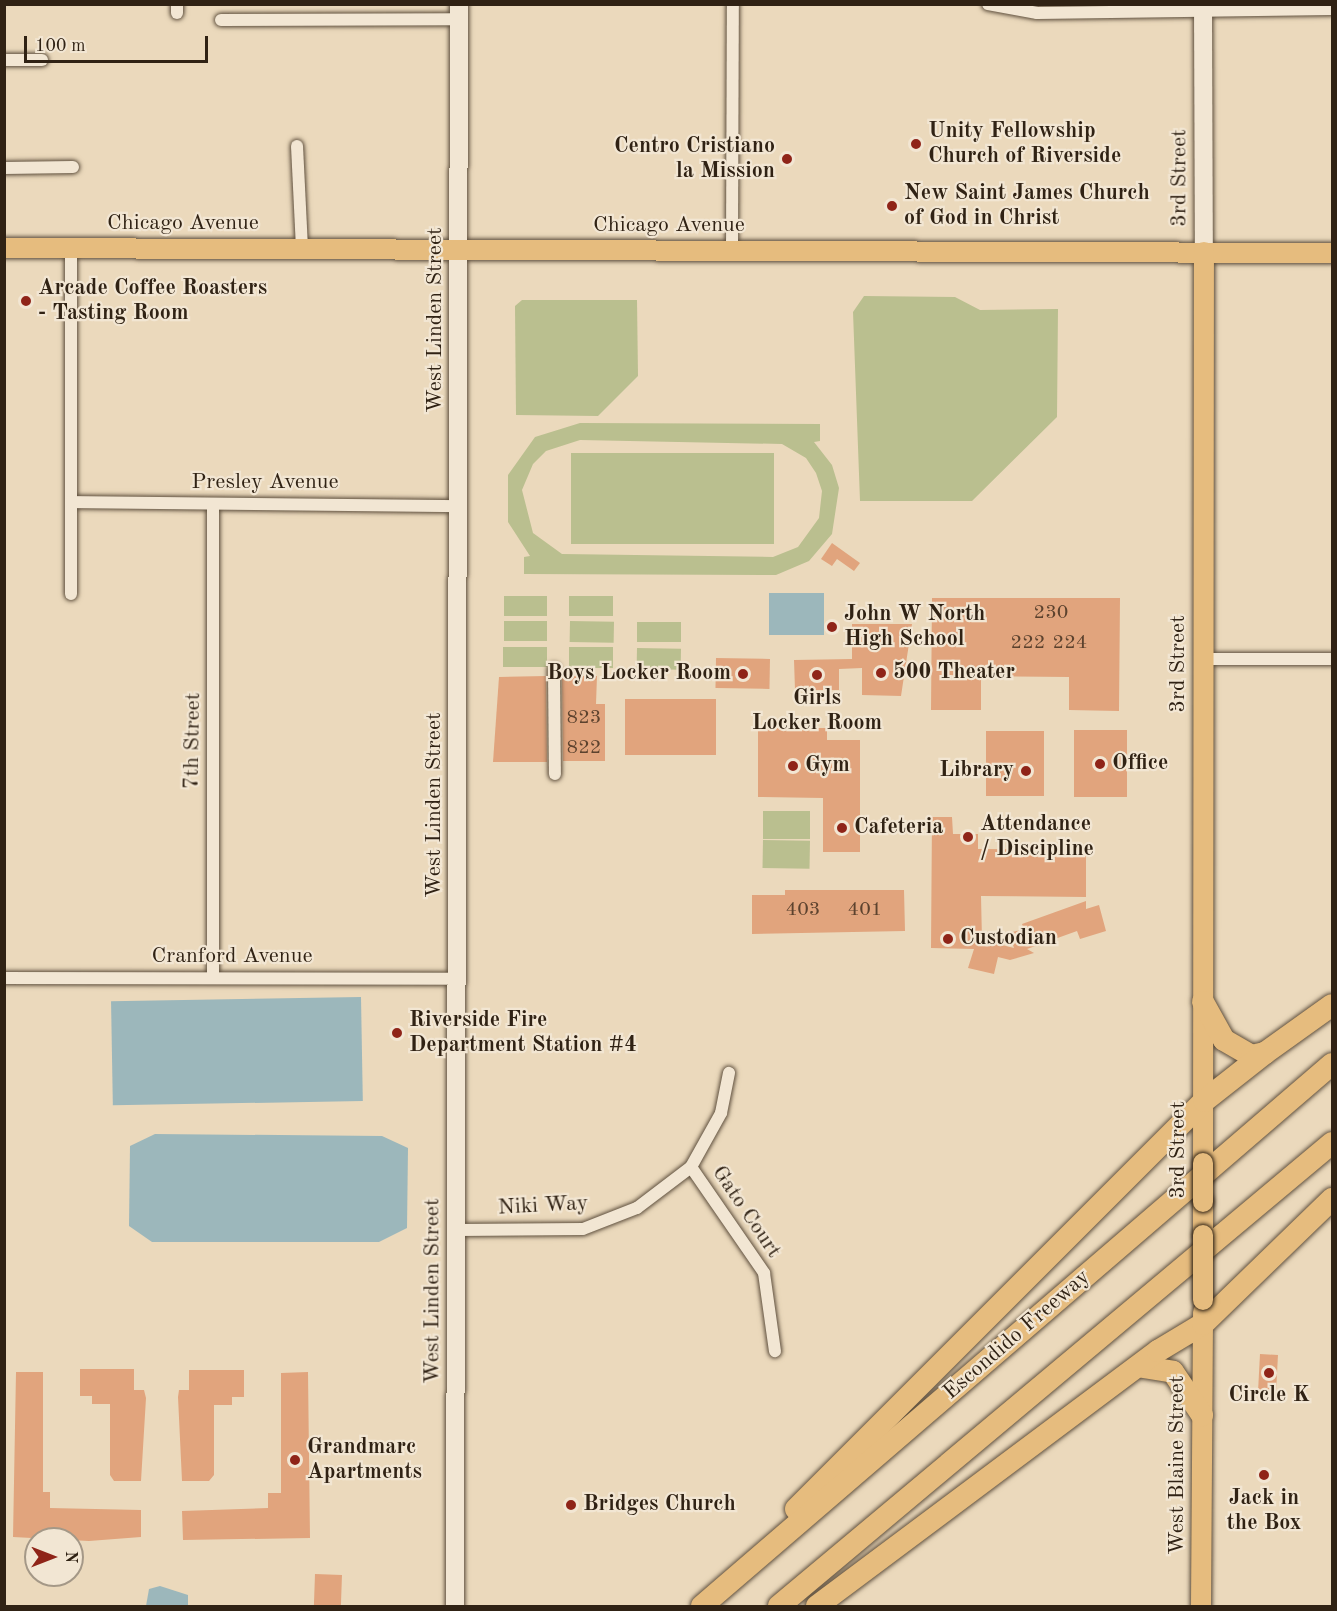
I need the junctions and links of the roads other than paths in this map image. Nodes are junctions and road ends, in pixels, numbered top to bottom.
1 (734, 4) edge
2 (988, 4) edge
3 (1203, 6) edge
4 (1332, 9) edge
5 (459, 12) edge
6 (221, 20) dead end
7 (4, 60) edge
8 (42, 60) dead end
9 (297, 146) dead end
10 (73, 167) dead end
11 (4, 168) edge
12 (71, 247) junction
13 (4, 248) edge
14 (302, 249) junction
15 (460, 250) junction
16 (732, 250) junction
17 (1204, 252) junction
18 (1332, 253) edge
19 (71, 502) junction
20 (213, 505) junction
21 (460, 506) junction
22 (71, 594) dead end
23 (1203, 659) junction
24 (1332, 659) edge
25 (554, 669) dead end
26 (555, 774) dead end
27 (4, 978) edge
28 (213, 978) junction
29 (459, 980) junction
30 (1203, 1002) junction
31 (1332, 1005) edge
32 (1265, 1053) junction
33 (1332, 1064) edge
34 (729, 1073) dead end
35 (1204, 1110) junction
36 (1332, 1143) edge
37 (691, 1167) junction
38 (1332, 1199) edge
39 (458, 1230) junction
40 (1203, 1324) junction
41 (775, 1351) dead end
42 (1143, 1367) junction
43 (1202, 1415) junction
44 (455, 1606) edge
45 (701, 1606) edge
46 (779, 1606) edge
47 (817, 1606) edge
48 (1201, 1606) edge

1 - 16 street
2 - 3 street
3 - 4 street
3 - 17 main road, 3rd Street
5 - 6 street
5 - 15 main road, West Linden Street
7 - 8 street
9 - 14 street
10 - 11 street
12 - 13 main road, Chicago Avenue
12 - 14 main road, Chicago Avenue
12 - 19 street
14 - 15 main road, Chicago Avenue
15 - 16 main road, Chicago Avenue
15 - 21 main road, West Linden Street
16 - 17 main road, Chicago Avenue
17 - 18 main road, Chicago Avenue
17 - 23 main road, 3rd Street
19 - 20 street, Presley Avenue
19 - 22 street
20 - 21 street, Presley Avenue
20 - 28 street, 7th Street
21 - 29 main road, West Linden Street
23 - 24 street
23 - 30 main road, 3rd Street
25 - 26 street
27 - 28 street, Cranford Avenue
28 - 29 street, Cranford Avenue
29 - 39 main road, West Linden Street
30 - 32 highway
30 - 35 main road, 3rd Street
31 - 32 highway
32 - 35 highway
33 - 45 highway, Escondido Freeway
34 - 37 street, Niki Way
35 - 40 main road, 3rd Street, bridge
35 - 45 highway
36 - 46 highway
37 - 39 street, Niki Way
37 - 41 street, Gato Court
38 - 40 highway
39 - 44 main road, West Linden Street
40 - 42 highway
40 - 43 main road, West Blaine Street
42 - 43 highway
42 - 47 highway
43 - 48 main road, West Blaine Street

